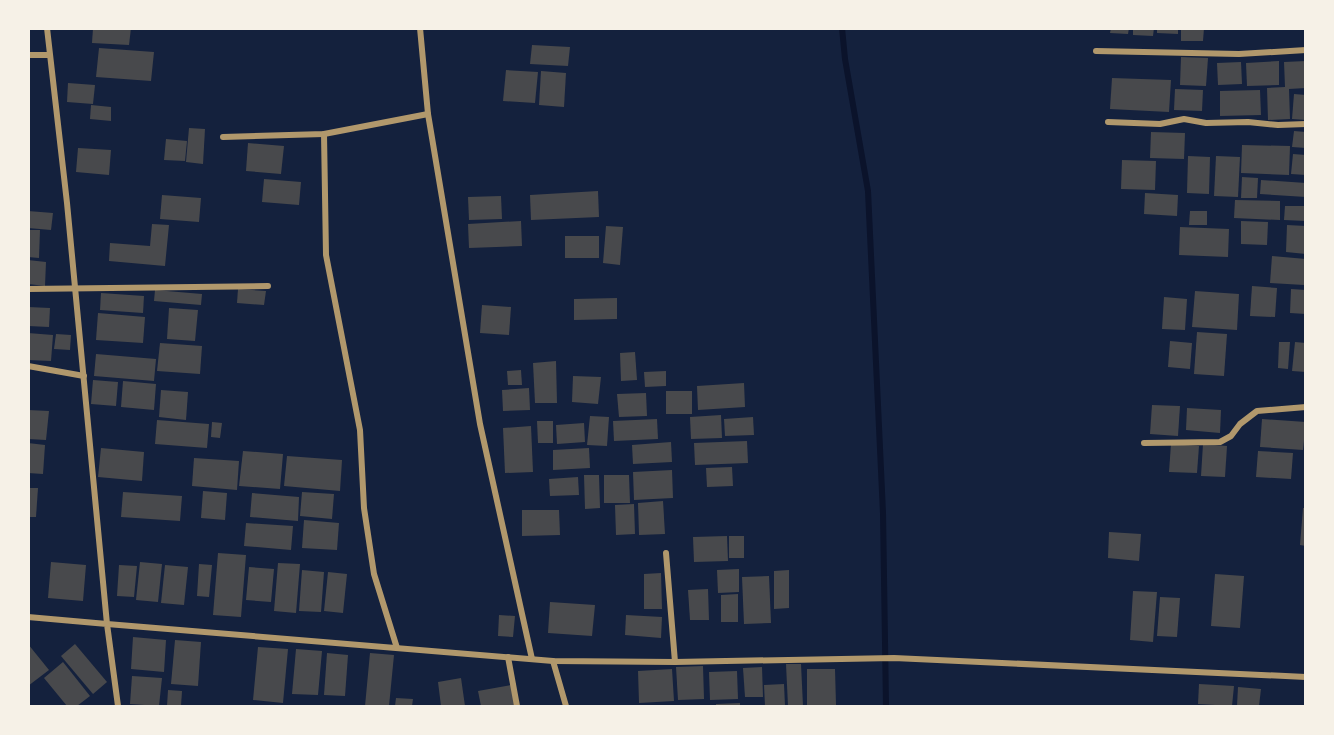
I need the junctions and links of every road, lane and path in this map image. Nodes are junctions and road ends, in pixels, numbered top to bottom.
1 (47, 28) edge
2 (420, 28) edge
3 (1305, 50) edge
4 (1096, 51) dead end
5 (28, 55) edge
6 (49, 55) junction
7 (428, 114) junction
8 (1108, 122) dead end
9 (1305, 124) edge
10 (324, 134) junction
11 (223, 137) dead end
12 (267, 285) dead end
13 (75, 288) junction
14 (28, 289) edge
15 (28, 366) edge
16 (84, 376) junction
17 (1305, 407) edge
18 (1144, 443) dead end
19 (666, 553) dead end
20 (28, 618) edge
21 (107, 624) junction
22 (397, 648) junction
23 (508, 657) junction
24 (532, 659) junction
25 (553, 661) junction
26 (675, 662) junction
27 (1305, 677) edge
28 (118, 706) edge
29 (517, 706) edge
30 (566, 706) edge

1 - 6 street
2 - 7 street
3 - 4 street
5 - 6 street
6 - 13 street
7 - 10 street
7 - 24 street
8 - 9 street
10 - 11 street
10 - 22 street
12 - 13 street
13 - 14 street
13 - 16 street
15 - 16 street
16 - 21 street
17 - 18 street
19 - 26 street
20 - 21 street
21 - 22 street
21 - 28 street
22 - 23 street
23 - 24 street
23 - 29 street
24 - 25 street
25 - 26 street
25 - 30 street
26 - 27 street

